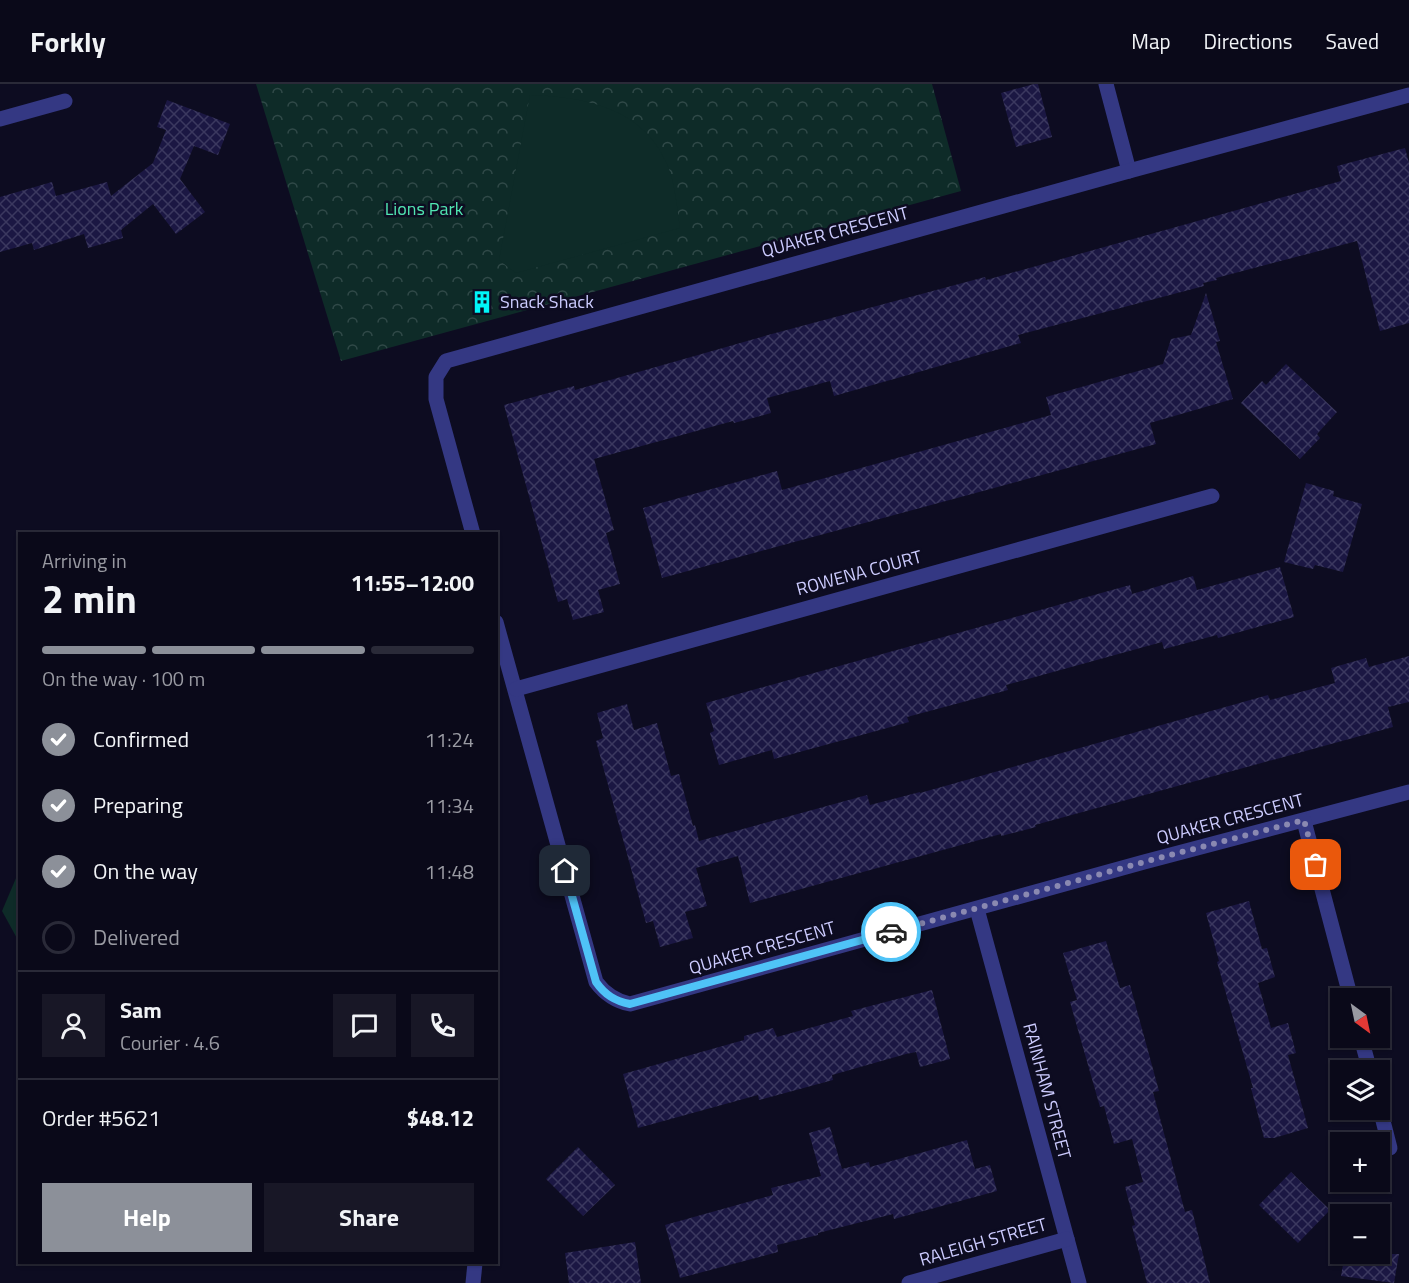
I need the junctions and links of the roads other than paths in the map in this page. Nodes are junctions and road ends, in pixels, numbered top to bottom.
1 (1106, 84) edge
2 (1409, 95) edge
3 (65, 101) dead end
4 (0, 119) edge
5 (1129, 171) junction
6 (1212, 496) dead end
7 (472, 532) edge
8 (498, 629) edge
9 (516, 689) junction
10 (1409, 792) edge
11 (1304, 820) junction
12 (977, 909) junction
13 (1348, 988) edge
14 (1067, 1239) junction
15 (475, 1264) edge
16 (473, 1283) edge
17 (909, 1283) edge
18 (1080, 1283) edge

1 - 5 street
2 - 5 street, QUAKER CRESCENT
3 - 4 street
5 - 7 street, QUAKER CRESCENT
6 - 9 street, ROWENA COURT
8 - 9 street, QUAKER CRESCENT
9 - 12 street, QUAKER CRESCENT
10 - 11 street, QUAKER CRESCENT
11 - 12 street, QUAKER CRESCENT
11 - 13 street
12 - 14 street, RAINHAM STREET
14 - 17 street, RALEIGH STREET
14 - 18 street, RAINHAM STREET
15 - 16 street

